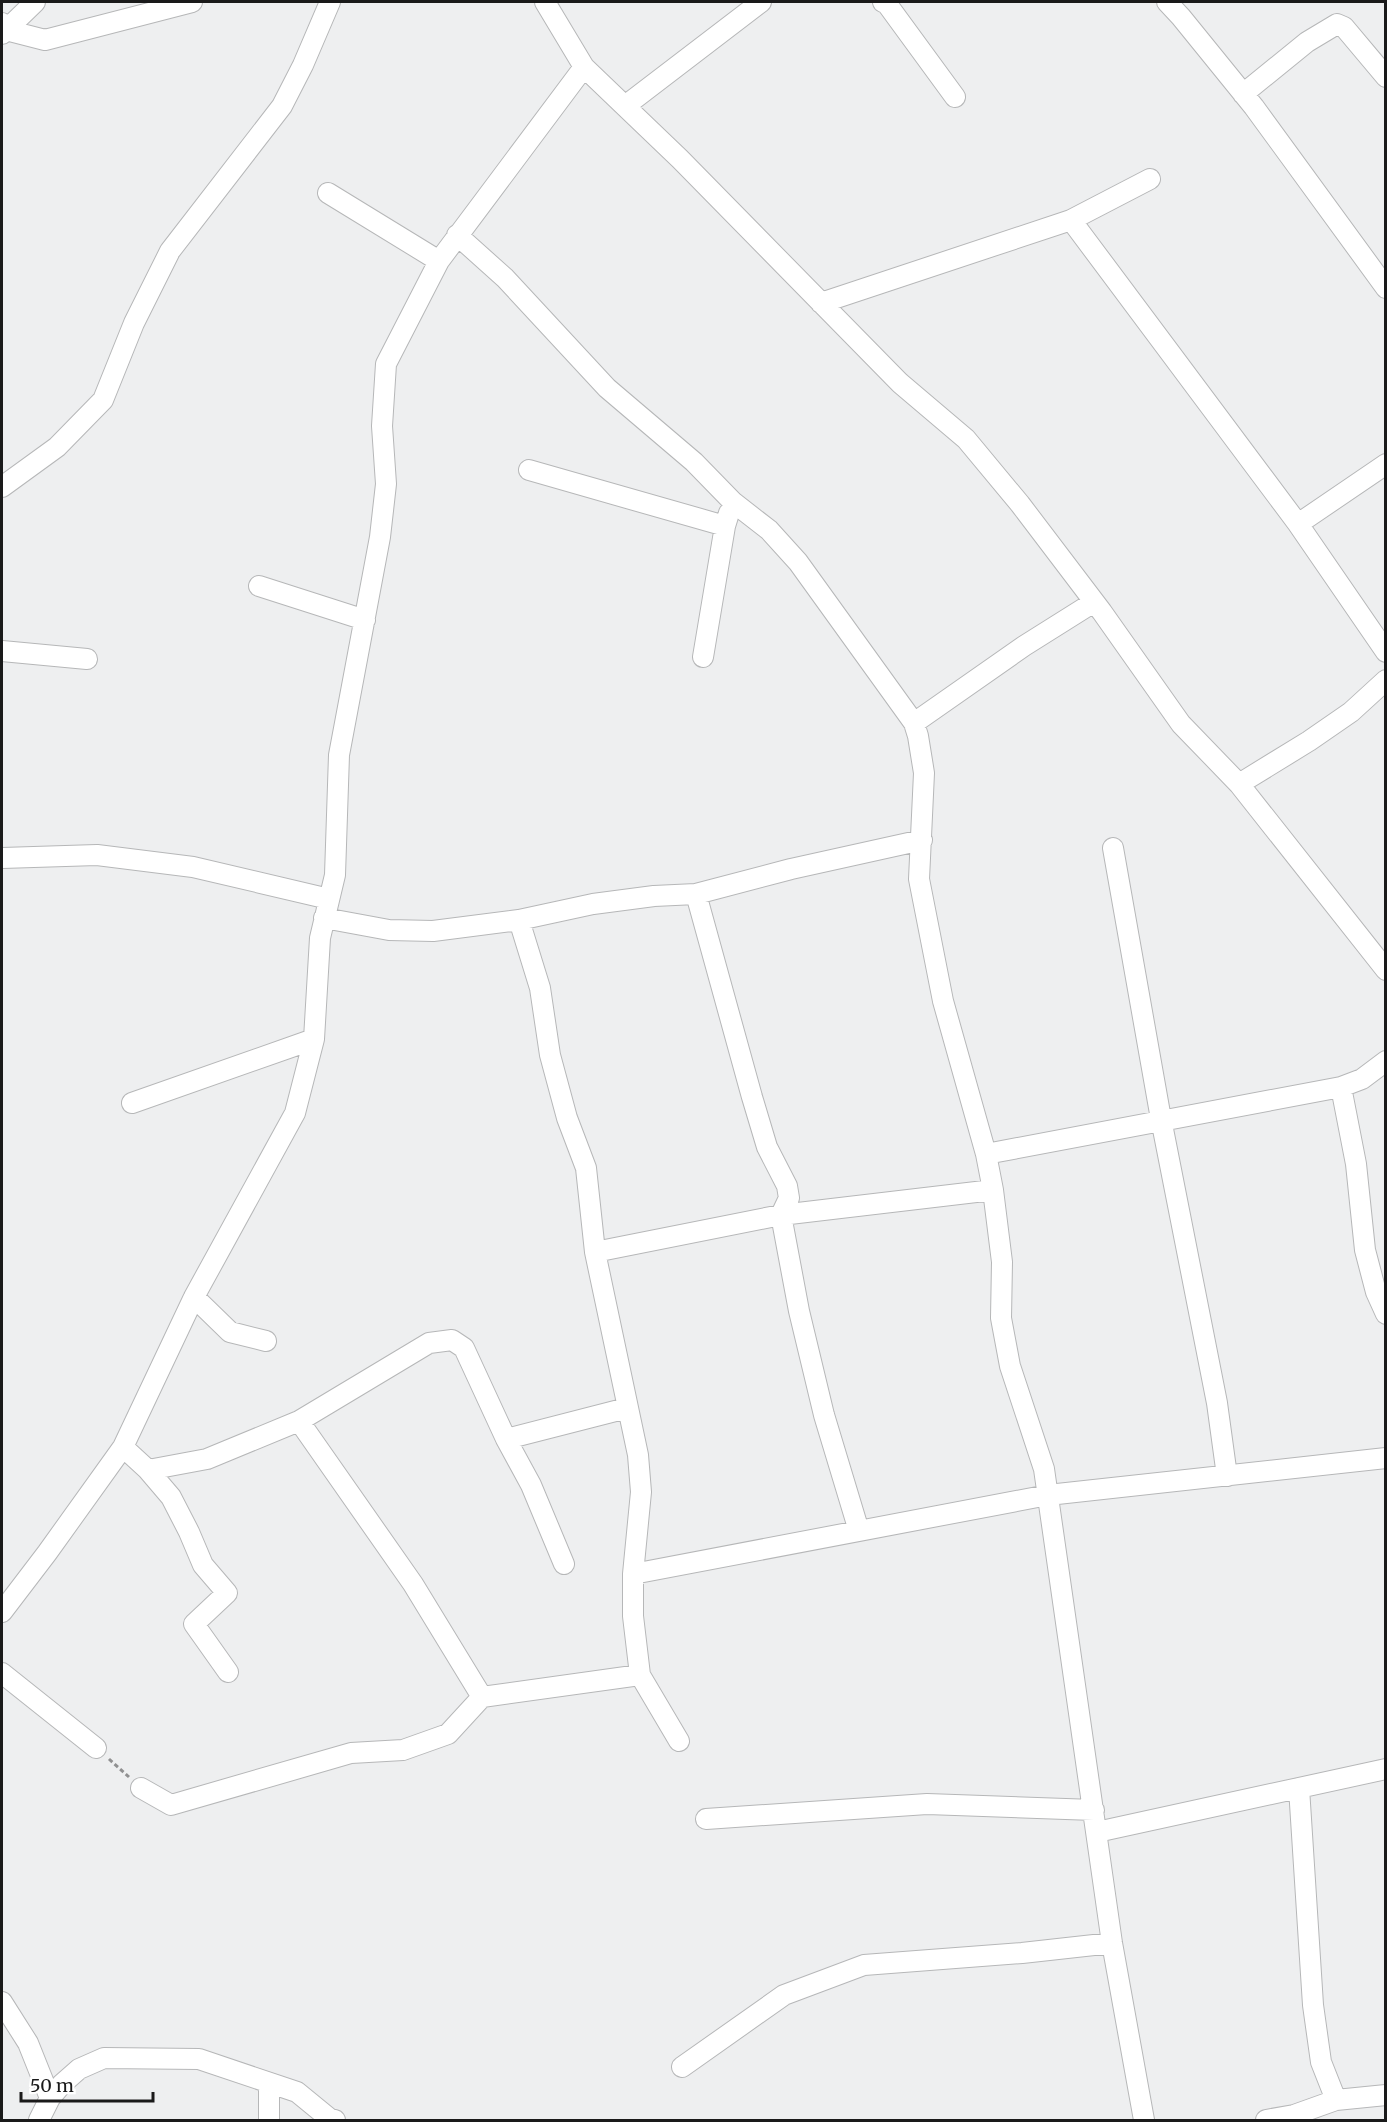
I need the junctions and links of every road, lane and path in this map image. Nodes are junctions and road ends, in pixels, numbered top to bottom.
1 (35, 2) edge
2 (192, 2) edge
3 (330, 2) edge
4 (545, 2) edge
5 (761, 2) edge
6 (883, 2) edge
7 (1167, 2) edge
8 (3, 29) edge
9 (584, 67) junction
10 (1386, 77) edge
11 (1243, 94) junction
12 (955, 98) dead end
13 (625, 106) junction
14 (1150, 179) dead end
15 (328, 193) dead end
16 (1071, 220) junction
17 (457, 236) junction
18 (439, 261) junction
19 (1386, 288) edge
20 (821, 303) junction
21 (1386, 464) edge
22 (529, 470) dead end
23 (2, 487) edge
24 (733, 502) junction
25 (1298, 524) junction
26 (725, 526) junction
27 (260, 586) dead end
28 (1094, 602) junction
29 (365, 620) junction
30 (2, 651) edge
31 (1386, 652) edge
32 (704, 657) dead end
33 (87, 659) dead end
34 (1386, 680) edge
35 (914, 723) junction
36 (1239, 783) junction
37 (922, 840) junction
38 (1113, 848) dead end
39 (2, 858) edge
40 (696, 894) junction
41 (327, 908) junction
42 (519, 920) junction
43 (1386, 970) edge
44 (314, 1039) junction
45 (1386, 1061) edge
46 (1341, 1087) junction
47 (132, 1103) dead end
48 (1161, 1119) junction
49 (986, 1154) junction
50 (993, 1190) junction
51 (781, 1215) junction
52 (595, 1252) junction
53 (194, 1297) junction
54 (1386, 1314) edge
55 (266, 1341) dead end
56 (627, 1408) junction
57 (299, 1421) junction
58 (506, 1439) junction
59 (123, 1447) junction
60 (1386, 1458) edge
61 (148, 1470) junction
62 (1227, 1476) junction
63 (1048, 1496) junction
64 (859, 1531) junction
65 (564, 1564) dead end
66 (633, 1574) junction
67 (2, 1612) edge
68 (228, 1672) dead end
69 (2, 1673) edge
70 (639, 1675) junction
71 (482, 1697) junction
72 (679, 1741) dead end
73 (96, 1748) joint
74 (1386, 1769) edge
75 (141, 1788) joint
76 (1299, 1788) junction
77 (1094, 1810) junction
78 (706, 1819) dead end
79 (1097, 1832) junction
80 (1112, 1943) junction
81 (2, 2002) edge
82 (682, 2067) dead end
83 (269, 2085) junction
84 (1386, 2095) edge
85 (50, 2098) junction
86 (1336, 2100) junction
87 (39, 2121) edge
88 (269, 2121) edge
89 (335, 2121) edge
90 (1144, 2121) edge
91 (1266, 2121) edge

1 - 8 street
2 - 8 street
3 - 23 street
4 - 9 street
5 - 13 street
6 - 12 street
7 - 11 street
9 - 13 street
9 - 17 street
10 - 11 street
11 - 19 street
13 - 20 street
14 - 16 street
15 - 18 street
16 - 20 street
16 - 25 street
17 - 18 street
17 - 24 street
18 - 29 street
20 - 28 street
21 - 25 street
22 - 26 street
24 - 26 street
24 - 35 street
25 - 31 street
26 - 32 street
27 - 29 street
28 - 35 street
28 - 36 street
29 - 41 street
30 - 33 street
34 - 36 street
35 - 37 street
36 - 43 street
37 - 40 street
37 - 49 street
38 - 48 street
39 - 41 street
40 - 42 street
40 - 51 street
41 - 42 street
41 - 44 street
42 - 52 street
44 - 47 street
44 - 53 street
45 - 46 street
46 - 48 street
46 - 54 street
48 - 49 street
48 - 62 street
49 - 50 street
50 - 51 street
50 - 63 street
51 - 52 street
51 - 64 street
52 - 56 street
53 - 55 street
53 - 59 street
56 - 58 street
56 - 66 street
57 - 58 street
57 - 61 street
57 - 71 street
58 - 65 street
59 - 61 street
59 - 67 street
60 - 62 street
61 - 68 street
62 - 63 street
63 - 64 street
63 - 77 street
64 - 66 street
66 - 70 street
69 - 73 street
70 - 71 street
70 - 72 street
71 - 75 street
73 - 75 path
74 - 76 street
76 - 79 street
76 - 86 street
77 - 78 street
77 - 79 street
79 - 80 street
80 - 82 street
80 - 90 street
81 - 85 street
83 - 85 street
83 - 88 street
83 - 89 street
84 - 86 street
85 - 87 street
86 - 91 street

